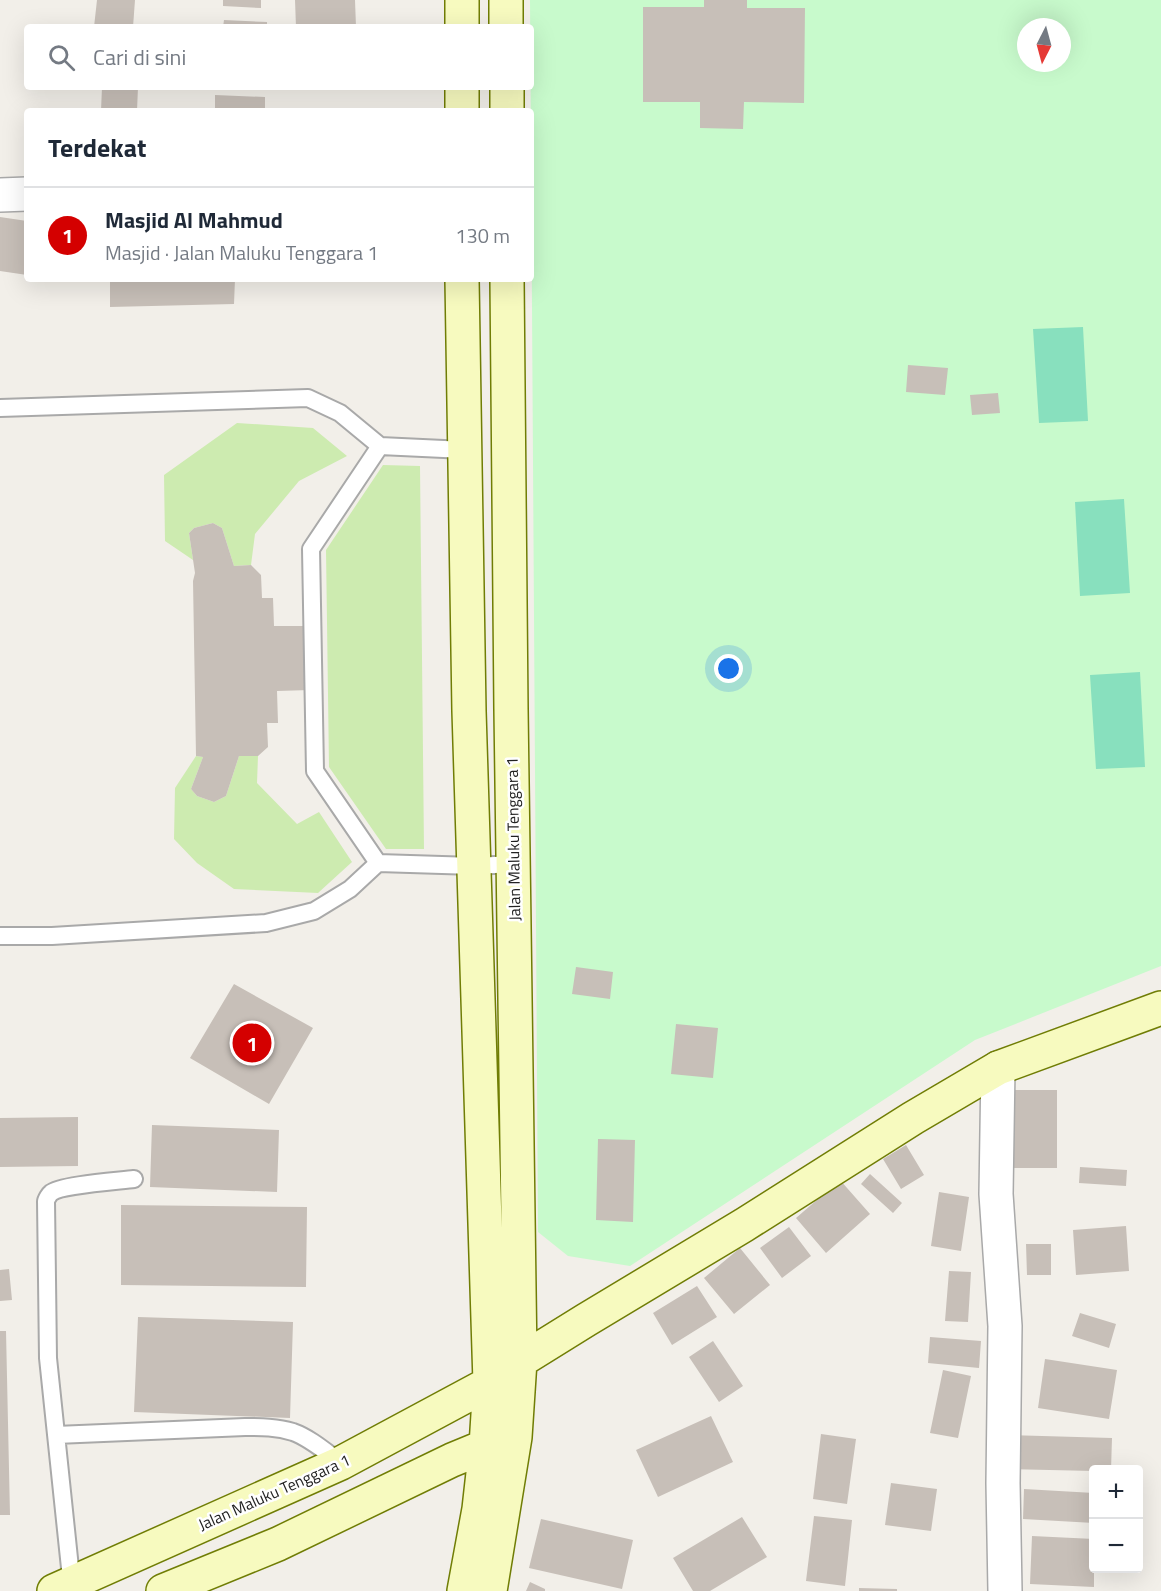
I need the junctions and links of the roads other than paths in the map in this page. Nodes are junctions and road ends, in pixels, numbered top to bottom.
1 (462, 0) edge
2 (506, 0) edge
3 (462, 24) edge
4 (506, 24) edge
5 (462, 90) edge
6 (507, 90) edge
7 (462, 108) edge
8 (507, 108) edge
9 (24, 194) edge
10 (0, 195) edge
11 (462, 282) edge
12 (507, 282) edge
13 (0, 408) edge
14 (380, 446) junction
15 (465, 450) junction
16 (378, 863) junction
17 (514, 864) junction
18 (474, 866) junction
19 (0, 936) edge
20 (1161, 1008) edge
21 (998, 1068) junction
22 (134, 1179) dead end
23 (520, 1361) junction
24 (490, 1383) junction
25 (56, 1435) junction
26 (501, 1442) junction
27 (341, 1463) junction
28 (66, 1588) edge
29 (163, 1591) edge
30 (464, 1591) edge
31 (490, 1591) edge
32 (1005, 1591) edge

1 - 3 main road
2 - 4 main road
5 - 7 main road
6 - 8 main road
9 - 10 street
11 - 15 main road
12 - 17 main road, Jalan Maluku Tenggara 1
13 - 14 lane
14 - 15 lane
14 - 16 lane
15 - 18 main road
16 - 18 lane
16 - 19 lane
17 - 18 lane
17 - 23 main road, Jalan Maluku Tenggara 1
18 - 24 main road
20 - 21 main road
21 - 23 main road
21 - 32 street
22 - 25 lane
23 - 24 main road, Jalan Maluku Tenggara 1
23 - 26 main road
24 - 26 main road
24 - 27 main road, Jalan Maluku Tenggara 1
25 - 27 lane
25 - 28 lane
26 - 29 main road
26 - 30 main road
26 - 31 main road
27 - 28 main road, Jalan Maluku Tenggara 1

